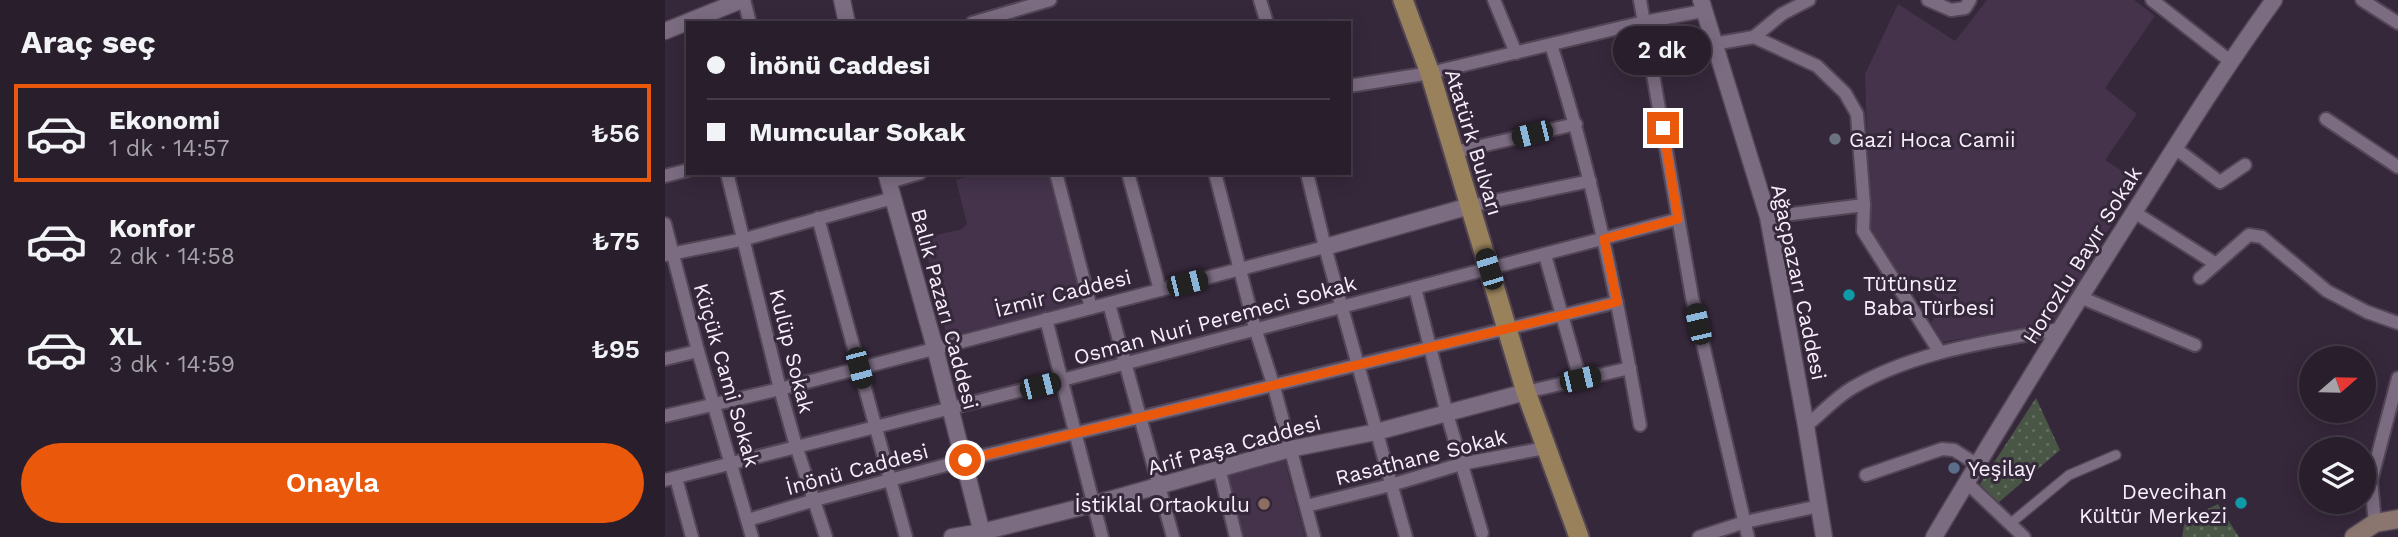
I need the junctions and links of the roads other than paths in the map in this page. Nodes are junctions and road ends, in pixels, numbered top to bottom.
1 (743, 0) edge
2 (842, 0) edge
3 (1050, 0) edge
4 (1260, 0) edge
5 (1403, 0) edge
6 (1494, 0) edge
7 (1640, 0) edge
8 (1809, 0) edge
9 (1928, 0) edge
10 (2152, 0) edge
11 (2274, 0) edge
12 (1034, 2) edge
13 (2368, 2) edge
14 (1967, 4) edge
15 (1702, 5) edge
16 (690, 21) edge
17 (749, 21) edge
18 (847, 21) edge
19 (978, 21) edge
20 (1266, 21) edge
21 (1644, 22) junction
22 (686, 23) edge
23 (2398, 23) edge
24 (665, 31) edge
25 (1753, 37) junction
26 (1713, 44) junction
27 (1551, 45) junction
28 (1516, 53) junction
29 (2230, 61) junction
30 (1430, 74) junction
31 (1351, 86) edge
32 (2326, 119) dead end
33 (1576, 124) junction
34 (2175, 148) junction
35 (1455, 152) junction
36 (2245, 164) dead end
37 (2398, 167) edge
38 (686, 171) edge
39 (728, 175) edge
40 (915, 175) edge
41 (1057, 175) edge
42 (1129, 175) edge
43 (1216, 175) edge
44 (1307, 175) edge
45 (665, 176) edge
46 (1590, 181) junction
47 (889, 185) edge
48 (1864, 205) junction
49 (1470, 206) junction
50 (2134, 212) junction
51 (1768, 217) junction
52 (818, 218) junction
53 (1678, 219) junction
54 (665, 224) edge
55 (745, 239) junction
56 (1604, 239) junction
57 (1325, 247) junction
58 (669, 254) edge
59 (1545, 255) junction
60 (2216, 264) junction
61 (1489, 269) junction
62 (1241, 270) junction
63 (2200, 278) dead end
64 (1416, 288) junction
65 (1160, 290) junction
66 (2080, 297) junction
67 (1617, 302) junction
68 (1109, 304) junction
69 (1341, 307) junction
70 (1091, 309) junction
71 (1561, 317) junction
72 (1046, 319) junction
73 (2398, 323) edge
74 (1255, 328) junction
75 (1507, 329) junction
76 (2059, 329) junction
77 (2195, 345) dead end
78 (1431, 347) junction
79 (935, 348) junction
80 (698, 351) junction
81 (1939, 351) junction
82 (665, 359) edge
83 (1126, 363) junction
84 (1358, 366) junction
85 (859, 368) junction
86 (1630, 368) junction
87 (2398, 378) edge
88 (1580, 379) junction
89 (1062, 380) junction
90 (1274, 387) junction
91 (780, 389) junction
92 (1526, 392) junction
93 (713, 406) junction
94 (951, 408) junction
95 (1447, 414) junction
96 (665, 416) edge
97 (1142, 418) junction
98 (1640, 425) dead end
99 (1806, 426) junction
100 (874, 428) junction
101 (1376, 432) junction
102 (1076, 433) junction
103 (796, 446) junction
104 (1545, 447) junction
105 (1290, 449) junction
106 (2116, 455) dead end
107 (965, 460) junction
108 (731, 463) junction
109 (1461, 464) junction
110 (1976, 464) junction
111 (1219, 468) junction
112 (1866, 475) dead end
113 (670, 479) edge
114 (889, 479) junction
115 (1966, 482) junction
116 (1391, 485) junction
117 (1160, 487) junction
118 (815, 500) junction
119 (1094, 504) junction
120 (1306, 506) junction
121 (1819, 506) junction
122 (2398, 519) edge
123 (748, 520) junction
124 (1745, 522) junction
125 (2011, 523) junction
126 (2375, 523) junction
127 (1482, 533) dead end
128 (983, 535) edge
129 (692, 537) edge
130 (752, 537) edge
131 (826, 537) edge
132 (906, 537) edge
133 (952, 537) edge
134 (1102, 537) edge
135 (1173, 537) edge
136 (1236, 537) edge
137 (1314, 537) edge
138 (1406, 537) edge
139 (1579, 537) edge
140 (1699, 537) edge
141 (1748, 537) edge
142 (1824, 537) edge
143 (1934, 537) edge
144 (2024, 537) edge
145 (2354, 537) edge

1 - 16 street
1 - 17 street
2 - 18 street
3 - 12 street
4 - 20 street
5 - 30 main road, Atatürk Bulvarı
6 - 28 street
7 - 21 street
8 - 25 street
9 - 14 street
10 - 29 street
11 - 29 street, Horozlu Bayır Sokak
12 - 19 street
13 - 23 street
15 - 21 street
15 - 26 street, Ağaçpazarı Caddesi
21 - 27 street
21 - 53 street
22 - 24 street
25 - 26 street
25 - 48 street
26 - 51 street, Ağaçpazarı Caddesi
27 - 28 street
27 - 33 street
28 - 30 street
29 - 34 street, Horozlu Bayır Sokak
30 - 31 street
30 - 35 main road, Atatürk Bulvarı
32 - 37 street
33 - 35 street
33 - 46 street
34 - 36 street
34 - 50 street, Horozlu Bayır Sokak
35 - 49 main road, Atatürk Bulvarı
38 - 45 street
39 - 55 street, Kulüp Sokak
40 - 47 street
41 - 70 street
42 - 65 street
43 - 62 street
44 - 57 street
46 - 49 street
46 - 56 street
47 - 52 street
47 - 79 street, Balık Pazarı Caddesi
48 - 51 street
48 - 81 street
49 - 57 street, İzmir Caddesi
49 - 61 main road, Atatürk Bulvarı
50 - 60 street
50 - 66 street, Horozlu Bayır Sokak
51 - 99 street, Ağaçpazarı Caddesi
52 - 55 street
52 - 85 street
53 - 56 street, Osman Nuri Peremeci Sokak
53 - 124 street
54 - 58 street, Küçük Cami Sokak
55 - 58 street
55 - 91 street, Kulüp Sokak
56 - 59 street, Osman Nuri Peremeci Sokak
56 - 67 street
57 - 62 street, İzmir Caddesi
57 - 69 street
58 - 80 street, Küçük Cami Sokak
59 - 61 street, Osman Nuri Peremeci Sokak
59 - 71 street
60 - 63 street
60 - 73 street
61 - 64 street, Osman Nuri Peremeci Sokak
61 - 75 main road, Atatürk Bulvarı
62 - 65 street, İzmir Caddesi
62 - 74 street
64 - 69 street, Osman Nuri Peremeci Sokak
64 - 78 street
65 - 68 street, İzmir Caddesi
66 - 76 street, Horozlu Bayır Sokak
66 - 77 street
67 - 71 street, İnönü Caddesi
67 - 86 street
68 - 70 street, İzmir Caddesi
68 - 83 street
69 - 74 street, Osman Nuri Peremeci Sokak
69 - 84 street
70 - 72 street, İzmir Caddesi
71 - 75 street, İnönü Caddesi
71 - 88 street
72 - 79 street, İzmir Caddesi
72 - 89 street
74 - 83 street, Osman Nuri Peremeci Sokak
74 - 90 street
75 - 78 street, İnönü Caddesi
75 - 92 main road, Atatürk Bulvarı
76 - 81 street
76 - 110 street, Horozlu Bayır Sokak
78 - 84 street, İnönü Caddesi
78 - 95 street
79 - 85 street, İzmir Caddesi
79 - 94 street, Balık Pazarı Caddesi
80 - 82 street
80 - 93 street, Küçük Cami Sokak
81 - 99 street
83 - 89 street, Osman Nuri Peremeci Sokak
83 - 97 street
84 - 90 street, İnönü Caddesi
84 - 101 street
85 - 91 street, İzmir Caddesi
85 - 100 street
86 - 88 street
86 - 98 street
87 - 126 street
88 - 92 street
89 - 94 street, Osman Nuri Peremeci Sokak
89 - 102 street
90 - 97 street, İnönü Caddesi
90 - 105 street
91 - 93 street, İzmir Caddesi
91 - 103 street, Kulüp Sokak
92 - 95 street, Arif Paşa Caddesi
92 - 104 main road, Atatürk Bulvarı
93 - 96 street, İzmir Caddesi
93 - 108 street, Küçük Cami Sokak
94 - 100 street, Osman Nuri Peremeci Sokak
94 - 107 street, Balık Pazarı Caddesi
95 - 101 street, Arif Paşa Caddesi
95 - 109 street
97 - 102 street, İnönü Caddesi
97 - 117 street
99 - 121 street, Ağaçpazarı Caddesi
100 - 103 street, Osman Nuri Peremeci Sokak
100 - 114 street
101 - 105 street, Arif Paşa Caddesi
101 - 116 street
102 - 107 street, İnönü Caddesi
102 - 119 street
103 - 108 street, Osman Nuri Peremeci Sokak
103 - 118 street, Kulüp Sokak
104 - 109 street, Rasathane Sokak
104 - 139 main road, Atatürk Bulvarı
105 - 111 street, Arif Paşa Caddesi
105 - 120 street
106 - 125 street
107 - 114 street, İnönü Caddesi
107 - 128 street, Balık Pazarı Caddesi
108 - 113 street, Osman Nuri Peremeci Sokak
108 - 123 street, Küçük Cami Sokak
109 - 116 street, Rasathane Sokak
109 - 127 street
110 - 112 street
110 - 115 street, Horozlu Bayır Sokak
111 - 117 street, Arif Paşa Caddesi
111 - 136 street
113 - 129 street
114 - 118 street, İnönü Caddesi
114 - 132 street
115 - 125 street
115 - 143 street, Horozlu Bayır Sokak
116 - 120 street, Rasathane Sokak
116 - 138 street
117 - 119 street, Arif Paşa Caddesi
117 - 135 street
118 - 123 street, İnönü Caddesi
118 - 131 street, Kulüp Sokak
119 - 128 street, Arif Paşa Caddesi
119 - 134 street
120 - 137 street
121 - 124 street
121 - 142 street, Ağaçpazarı Caddesi
122 - 126 main road
123 - 130 street, Küçük Cami Sokak
124 - 140 street
124 - 141 street
125 - 144 street
126 - 145 main road
128 - 133 street, Arif Paşa Caddesi

